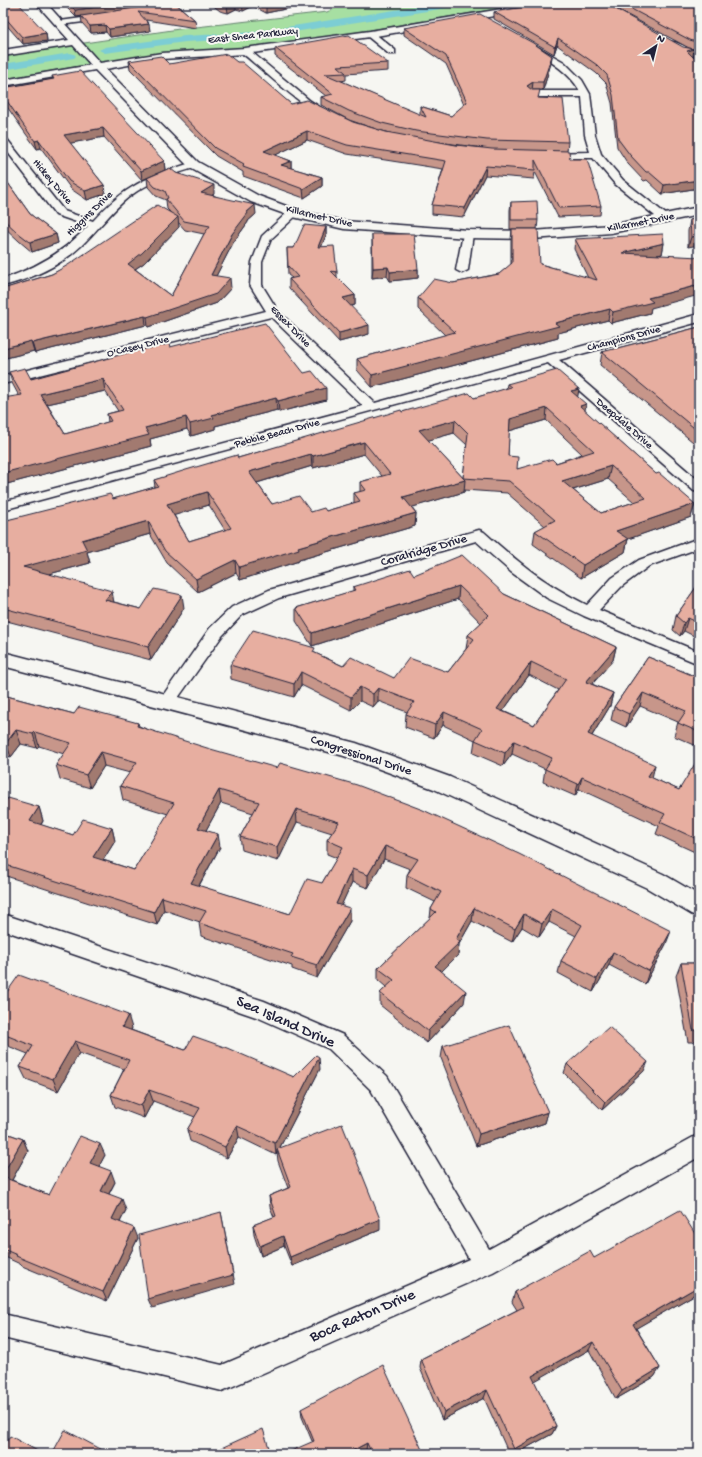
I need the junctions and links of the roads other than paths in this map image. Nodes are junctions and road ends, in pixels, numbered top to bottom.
1 (41, 3) edge
2 (554, 3) edge
3 (111, 16) edge
4 (479, 16) junction
5 (60, 23) junction
6 (492, 24) edge
7 (370, 34) junction
8 (520, 40) edge
9 (664, 40) edge
10 (76, 42) junction
11 (245, 51) junction
12 (392, 52) dead end
13 (3, 53) edge
14 (699, 55) edge
15 (97, 66) junction
16 (3, 83) edge
17 (532, 94) edge
18 (586, 94) junction
19 (333, 117) edge
20 (3, 140) edge
21 (596, 155) junction
22 (534, 156) edge
23 (194, 165) junction
24 (699, 211) edge
25 (293, 213) junction
26 (664, 218) junction
27 (94, 225) junction
28 (468, 234) junction
29 (462, 270) dead end
30 (3, 283) edge
31 (273, 313) junction
32 (699, 318) edge
33 (550, 359) junction
34 (3, 380) edge
35 (372, 408) junction
36 (699, 488) edge
37 (3, 506) edge
38 (699, 543) edge
39 (589, 612) junction
40 (699, 658) edge
41 (3, 659) edge
42 (167, 701) junction
43 (699, 907) edge
44 (3, 922) edge
45 (699, 1145) edge
46 (485, 1264) junction
47 (3, 1326) edge

1 - 5 street, Killarmet Drive
2 - 4 street, East Shea Parkway
3 - 5 street
4 - 6 street
4 - 7 street, East Shea Parkway
5 - 10 street, Killarmet Drive
7 - 11 street, East Shea Parkway
7 - 12 street
8 - 18 street
9 - 14 street
10 - 13 street
10 - 15 street, Killarmet Drive
11 - 15 street, East Shea Parkway
11 - 19 street
15 - 16 street, East Shea Parkway
15 - 23 street, Killarmet Drive
17 - 18 street
18 - 21 street
20 - 27 street, Hickey Drive
21 - 22 street
21 - 26 street
23 - 25 street, Killarmet Drive
23 - 27 street, Higgins Drive
24 - 26 street, Killarmet Drive
25 - 28 street, Killarmet Drive
25 - 31 street, Essex Drive
26 - 28 street, Killarmet Drive
27 - 30 street, Higgins Drive
28 - 29 street
31 - 34 street, O'Casey Drive
31 - 35 street, Essex Drive
32 - 33 street, Champions Drive
33 - 35 street, Pebble Beach Drive
33 - 36 street, Deepdale Drive
35 - 37 street, Pebble Beach Drive
38 - 39 street
39 - 40 street, Coralridge Drive
39 - 42 street, Coralridge Drive
41 - 42 street, Congressional Drive
42 - 43 street, Congressional Drive
44 - 46 street, Sea Island Drive
45 - 46 street, Boca Raton Drive
46 - 47 street, Boca Raton Drive

